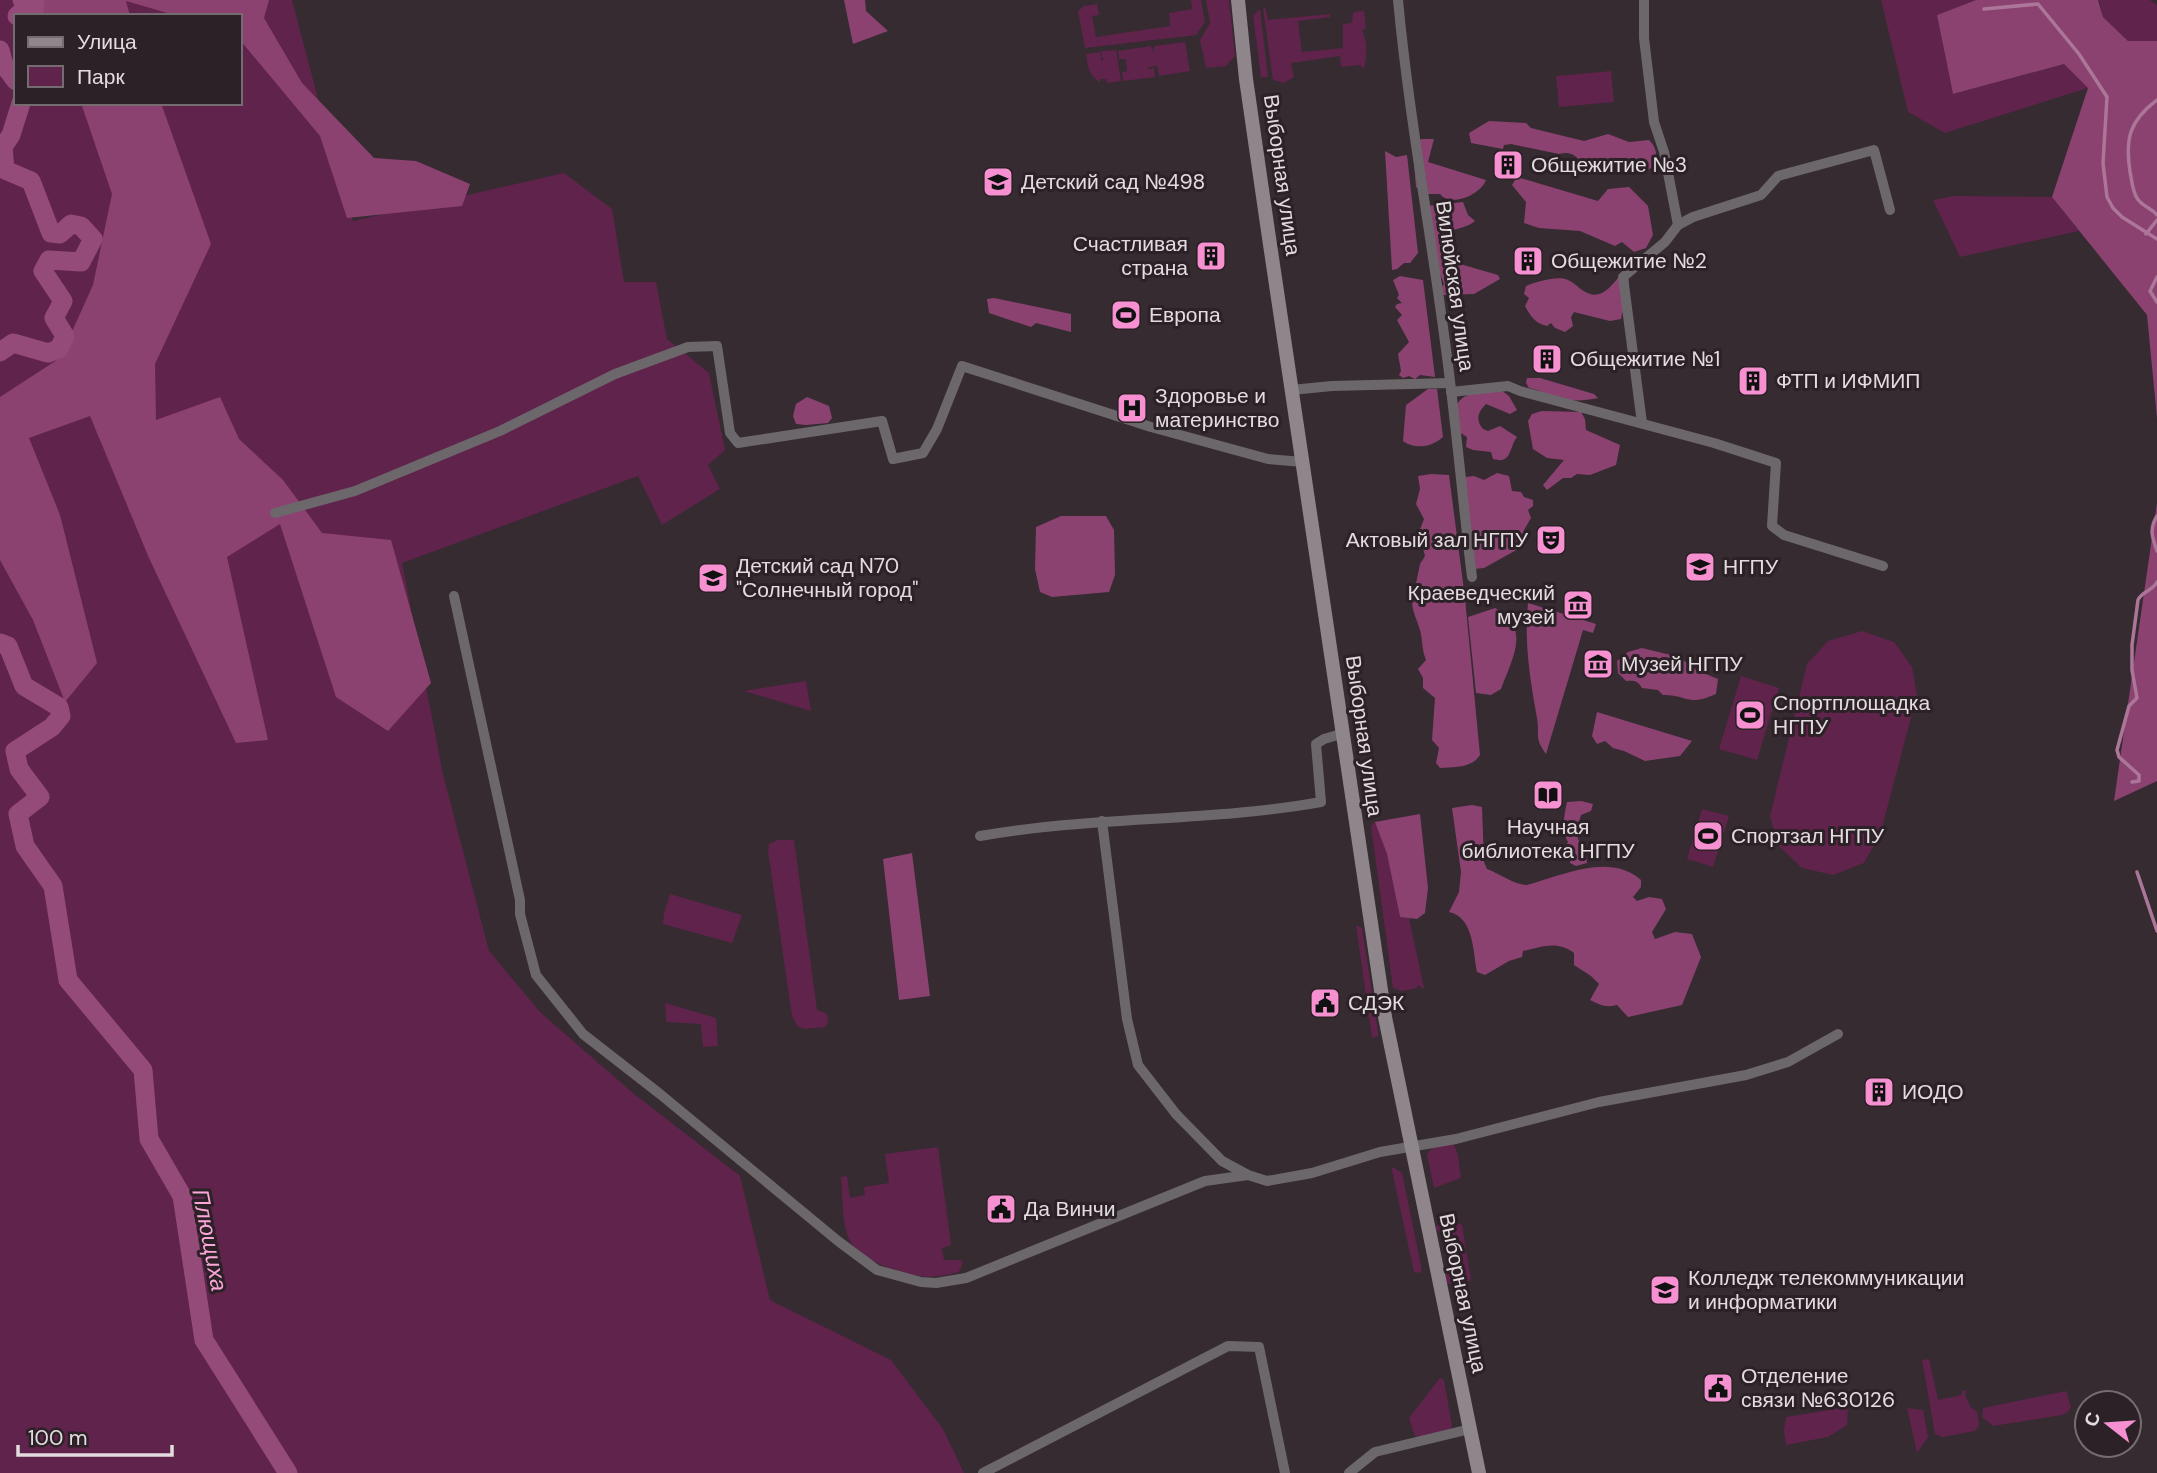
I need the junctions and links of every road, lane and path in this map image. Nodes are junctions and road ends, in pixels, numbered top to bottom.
1 (1238, 0) edge
2 (1398, 0) edge
3 (1644, 0) edge
4 (1890, 210) dead end
5 (1678, 225) junction
6 (1451, 387) junction
7 (1292, 390) junction
8 (1642, 423) junction
9 (1304, 462) junction
10 (275, 513) dead end
11 (1884, 566) dead end
12 (1472, 577) dead end
13 (454, 596) dead end
14 (1341, 734) junction
15 (1102, 821) junction
16 (980, 836) dead end
17 (1838, 1034) dead end
18 (1410, 1146) junction
19 (1248, 1175) junction
20 (1470, 1429) junction
21 (1375, 1452) junction
22 (983, 1473) edge
23 (1285, 1473) edge
24 (1349, 1473) edge
25 (1364, 1473) edge
26 (1479, 1473) edge

1 - 7 main road, Выборная улица
2 - 6 street, Вилюйская улица
3 - 5 street
4 - 5 street
5 - 8 street
6 - 7 street
6 - 8 street
6 - 12 street, Вилюйская улица
7 - 9 main road, Выборная улица
8 - 11 street
9 - 10 street
9 - 14 main road, Выборная улица
13 - 19 street
14 - 15 street
14 - 18 main road, Выборная улица
15 - 16 street
15 - 19 street
17 - 18 street
18 - 19 street
18 - 20 main road, Выборная улица
20 - 21 street
20 - 26 main road, Выборная улица
21 - 24 street
21 - 25 street
22 - 23 street

